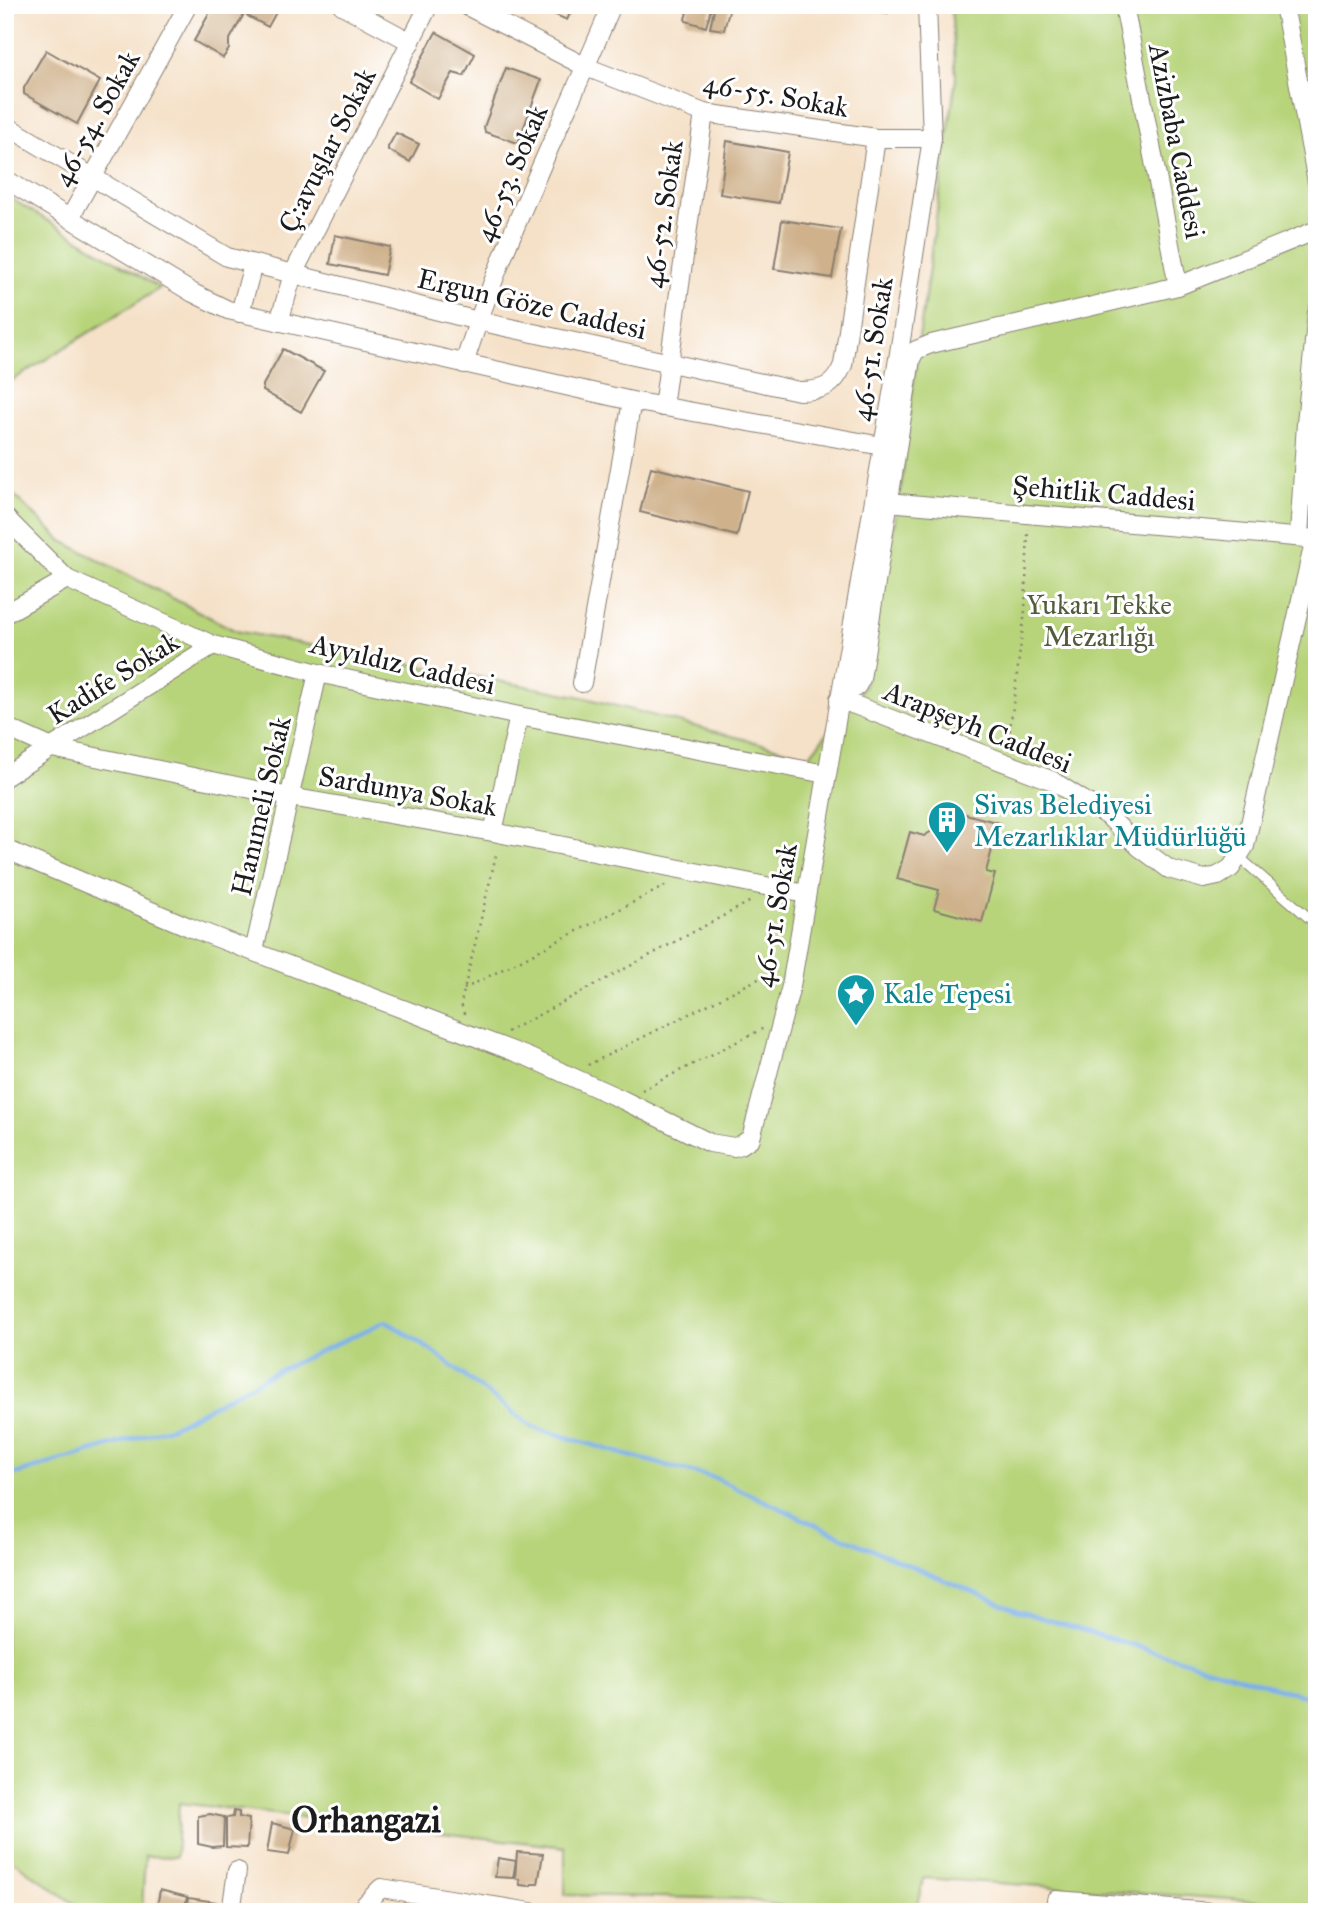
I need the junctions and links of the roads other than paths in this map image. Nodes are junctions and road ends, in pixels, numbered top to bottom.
1 (188, 5) edge
2 (342, 5) edge
3 (429, 5) edge
4 (465, 5) edge
5 (612, 5) edge
6 (927, 5) edge
7 (1124, 5) edge
8 (1284, 5) edge
9 (411, 42) junction
10 (586, 67) junction
11 (704, 113) junction
12 (5, 125) edge
13 (876, 138) junction
14 (932, 138) junction
15 (94, 177) junction
16 (5, 179) edge
17 (1317, 182) edge
18 (70, 218) junction
19 (1317, 230) edge
20 (253, 264) junction
21 (293, 274) junction
22 (1178, 286) junction
23 (1317, 312) edge
24 (240, 313) junction
25 (478, 321) junction
26 (279, 322) junction
27 (668, 362) junction
28 (464, 364) junction
29 (632, 401) junction
30 (663, 407) junction
31 (883, 446) junction
32 (887, 502) junction
33 (5, 517) edge
34 (1310, 538) edge
35 (67, 579) junction
36 (5, 614) edge
37 (213, 645) junction
38 (318, 673) junction
39 (582, 683) dead end
40 (839, 699) junction
41 (519, 716) junction
42 (5, 727) edge
43 (52, 748) junction
44 (826, 774) junction
45 (5, 778) edge
46 (290, 797) junction
47 (498, 833) junction
48 (5, 849) edge
49 (1238, 856) junction
50 (806, 894) junction
51 (1317, 925) edge
52 (254, 951) junction
53 (237, 1871) dead end
54 (1056, 1906) edge
55 (231, 1912) edge
56 (358, 1912) edge
57 (531, 1912) edge
58 (1212, 1912) edge

1 - 15 street, 46-54. Sokak
2 - 9 street
3 - 9 street, Ç:avuşlar Sokak
4 - 10 street, 46-55. Sokak
5 - 10 street, 46-53. Sokak
6 - 14 street, 46-51. Sokak
7 - 22 street, Azizbaba Caddesi
8 - 17 street
9 - 21 street, Ç:avuşlar Sokak
10 - 11 street, 46-55. Sokak
10 - 25 street, 46-53. Sokak
11 - 13 street, 46-55. Sokak
11 - 27 street, 46-52. Sokak
12 - 15 street, Ergun Göze Caddesi
13 - 14 street, 46-55. Sokak
13 - 27 street, Ergun Göze Caddesi
14 - 31 street, 46-51. Sokak
15 - 18 street, 46-54. Sokak
15 - 20 street, Ergun Göze Caddesi
16 - 18 street
18 - 24 street
19 - 22 street
20 - 21 street, Ergun Göze Caddesi
20 - 24 street
21 - 25 street, Ergun Göze Caddesi
21 - 26 street, Ç:avuşlar Sokak
22 - 32 street, 46-51. Sokak
23 - 34 street
24 - 26 street
25 - 27 street, Ergun Göze Caddesi
25 - 28 street, 46-53. Sokak
26 - 28 street
27 - 30 street, 46-52. Sokak
28 - 29 street
29 - 30 street
29 - 39 street
30 - 31 street
31 - 40 street, 46-51. Sokak
32 - 34 street, Şehitlik Caddesi
32 - 40 street, 46-51. Sokak
33 - 35 street, Ayyıldız Caddesi
34 - 49 street
35 - 36 street
35 - 37 street, Ayyıldız Caddesi
37 - 38 street, Ayyıldız Caddesi
37 - 43 street, Kadife Sokak
38 - 41 street, Ayyıldız Caddesi
38 - 46 street, Hanımeli Sokak
40 - 44 street, 46-51. Sokak
40 - 49 street, Arapşeyh Caddesi
41 - 44 street, Ayyıldız Caddesi
41 - 47 street
42 - 43 street, Sardunya Sokak
43 - 45 street, Kadife Sokak
43 - 46 street, Sardunya Sokak
44 - 50 street, 46-51. Sokak
46 - 47 street, Sardunya Sokak
46 - 52 street, Hanımeli Sokak
47 - 50 street, Sardunya Sokak
48 - 52 street
49 - 51 lane
50 - 52 street, 46-51. Sokak
53 - 55 street
54 - 58 street
56 - 57 street

